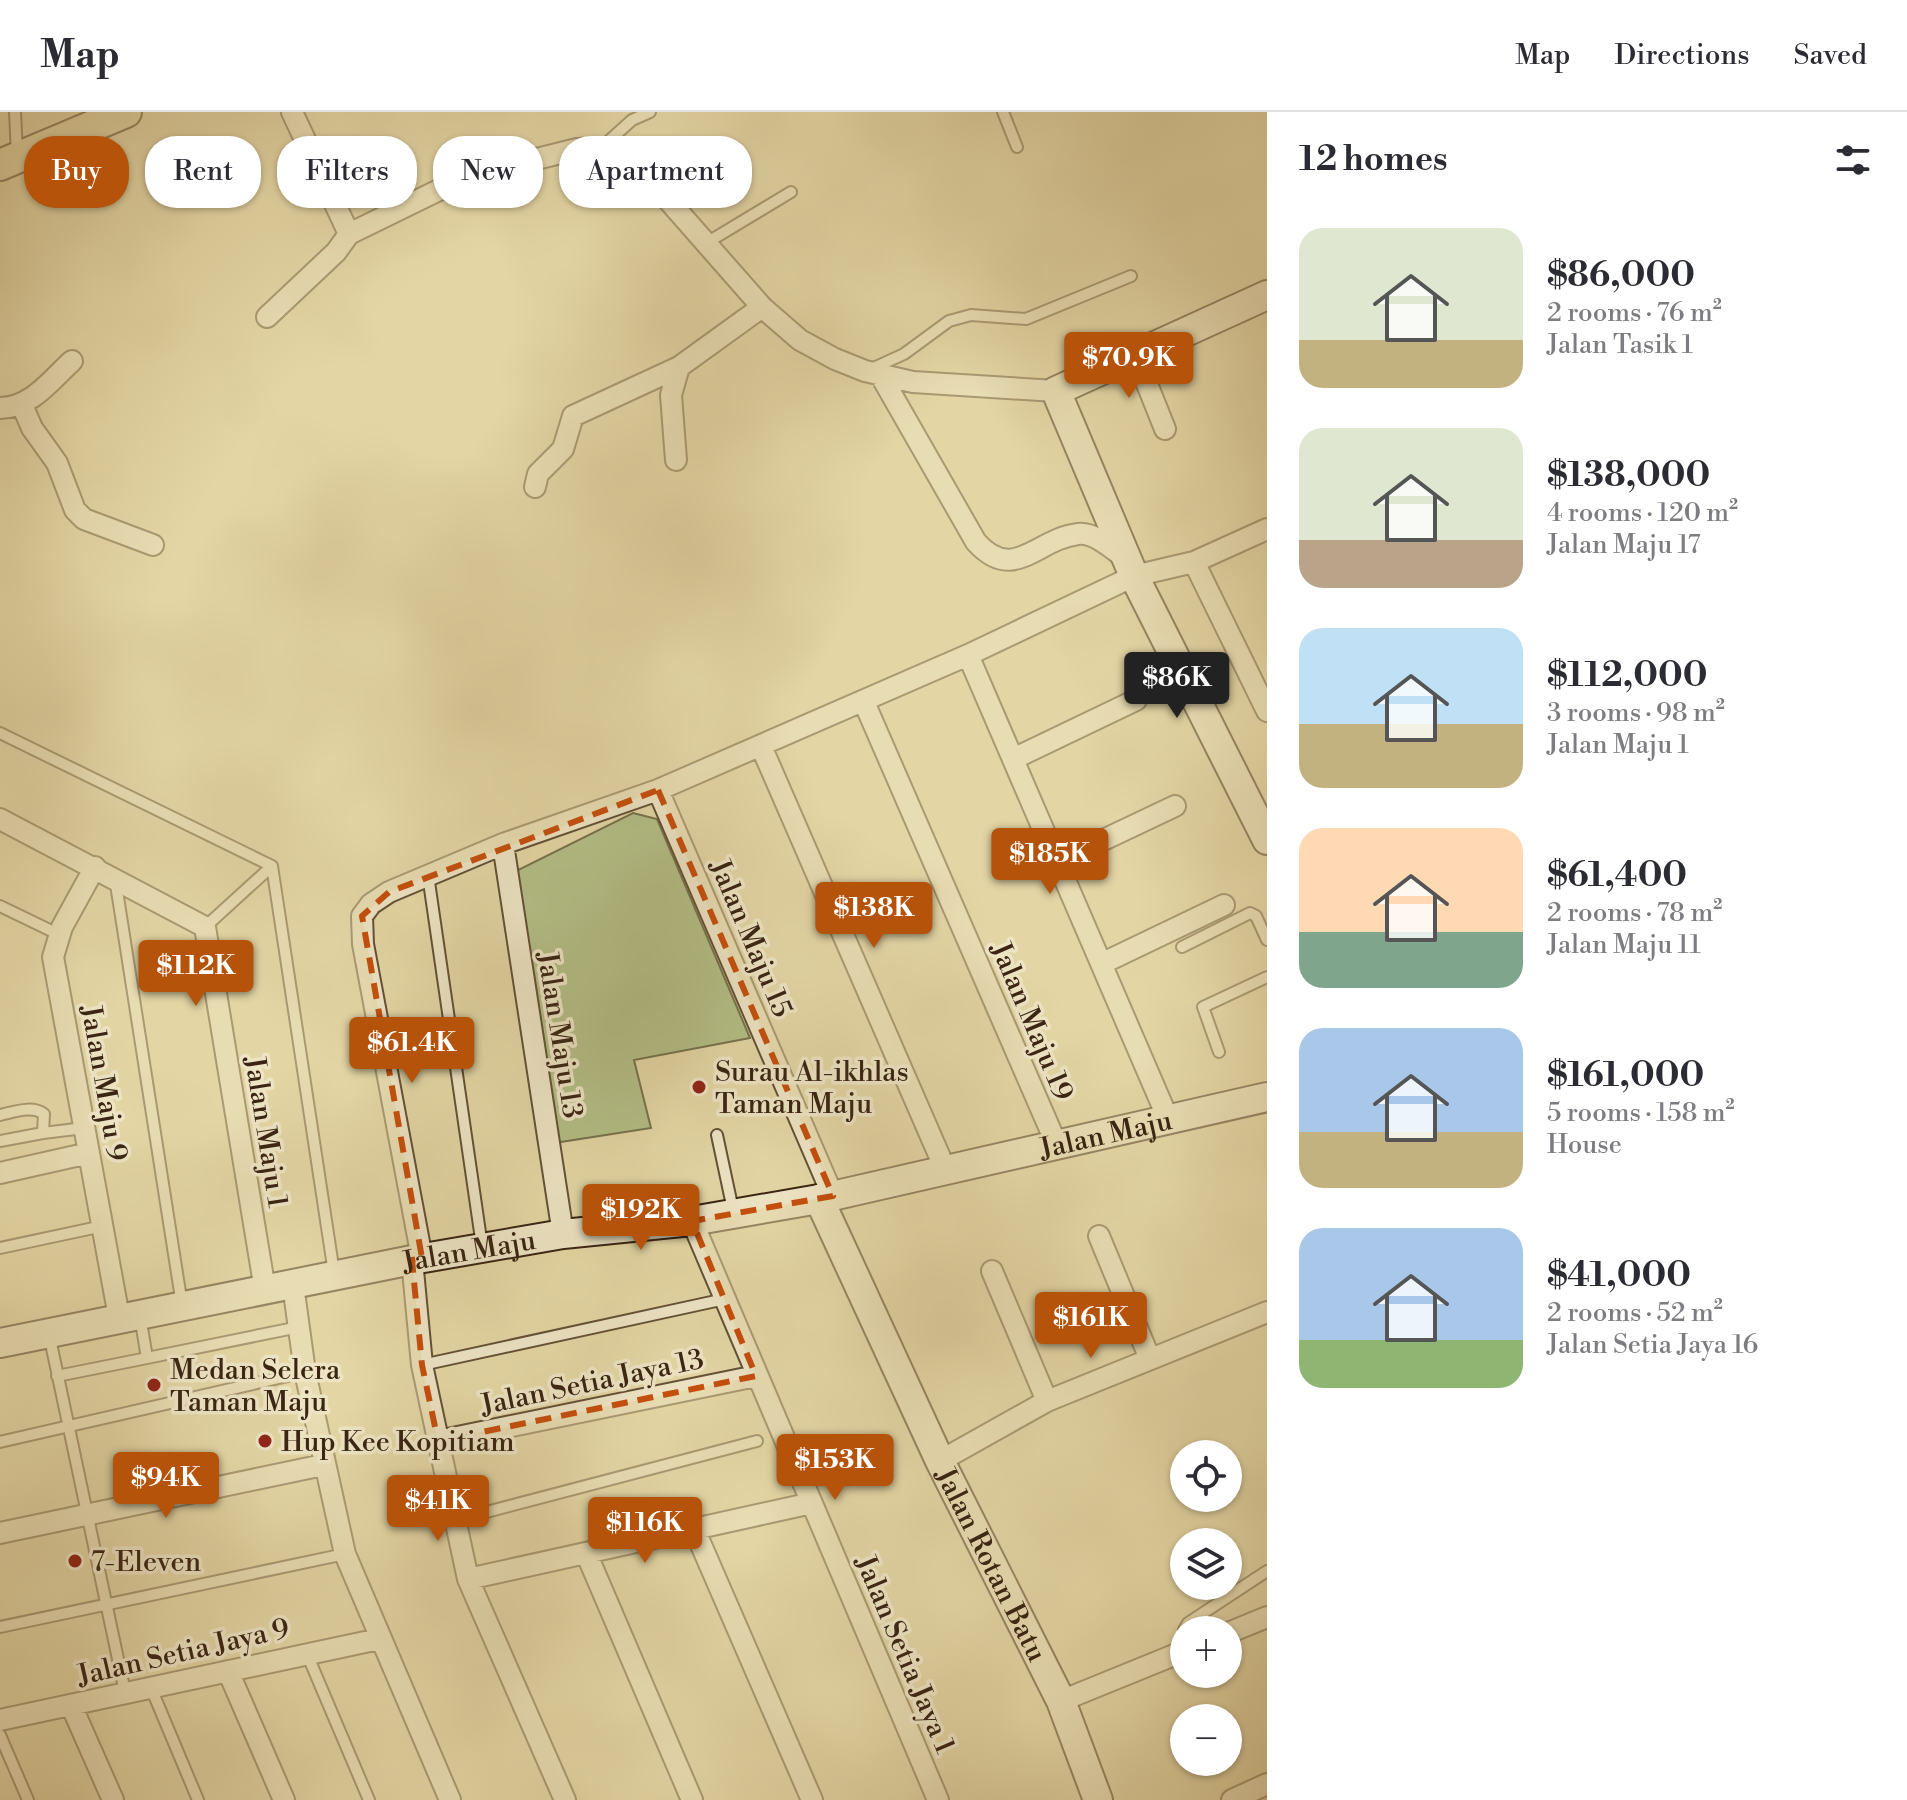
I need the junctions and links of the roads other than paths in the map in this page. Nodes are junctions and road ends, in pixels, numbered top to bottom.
1 (15, 112) edge
2 (126, 112) edge
3 (292, 112) edge
4 (650, 112) edge
5 (1003, 112) edge
6 (614, 136) edge
7 (1017, 147) dead end
8 (559, 154) edge
9 (9, 161) edge
10 (791, 192) dead end
11 (677, 208) edge
12 (349, 234) junction
13 (708, 242) junction
14 (1131, 276) dead end
15 (1266, 299) edge
16 (762, 307) junction
17 (267, 317) dead end
18 (1135, 354) junction
19 (72, 361) dead end
20 (679, 367) junction
21 (873, 373) junction
22 (1056, 391) junction
23 (22, 405) junction
24 (0, 408) edge
25 (1165, 429) dead end
26 (676, 460) dead end
27 (535, 487) dead end
28 (1267, 529) edge
29 (153, 545) dead end
30 (1194, 562) junction
31 (1131, 568) junction
32 (968, 655) junction
33 (1136, 700) dead end
34 (864, 702) junction
35 (1267, 711) edge
36 (0, 733) edge
37 (761, 746) junction
38 (1015, 758) junction
39 (658, 790) junction
40 (1175, 806) dead end
41 (0, 819) edge
42 (1267, 840) edge
43 (503, 844) junction
44 (1059, 861) junction
45 (272, 866) junction
46 (95, 867) junction
47 (428, 875) junction
48 (114, 876) junction
49 (1224, 905) dead end
50 (0, 906) edge
51 (205, 927) junction
52 (60, 935) junction
53 (1267, 940) edge
54 (1182, 947) dead end
55 (1103, 963) junction
56 (1267, 977) edge
57 (1219, 1052) dead end
58 (1267, 1097) edge
59 (0, 1115) edge
60 (1169, 1121) junction
61 (84, 1128) junction
62 (43, 1133) junction
63 (717, 1135) dead end
64 (0, 1141) edge
65 (1056, 1143) junction
66 (89, 1153) junction
67 (946, 1171) junction
68 (0, 1173) edge
69 (826, 1197) junction
70 (733, 1212) junction
71 (692, 1221) junction
72 (103, 1226) junction
73 (563, 1234) junction
74 (1099, 1236) dead end
75 (0, 1248) edge
76 (482, 1249) junction
77 (417, 1259) junction
78 (992, 1271) dead end
79 (335, 1277) junction
80 (293, 1285) junction
81 (265, 1290) junction
82 (725, 1299) junction
83 (182, 1306) junction
84 (1267, 1312) edge
85 (130, 1315) junction
86 (299, 1327) junction
87 (48, 1332) junction
88 (0, 1343) edge
89 (147, 1358) junction
90 (1150, 1359) junction
91 (422, 1365) junction
92 (305, 1372) junction
93 (57, 1376) junction
94 (756, 1376) junction
95 (1047, 1401) junction
96 (67, 1426) junction
97 (438, 1441) junction
98 (757, 1441) dead end
99 (0, 1442) edge
100 (940, 1461) junction
101 (323, 1465) junction
102 (812, 1503) junction
103 (87, 1515) junction
104 (456, 1520) junction
105 (695, 1531) junction
106 (0, 1533) edge
107 (345, 1554) junction
108 (587, 1555) junction
109 (1267, 1571) edge
110 (468, 1579) junction
111 (106, 1604) junction
112 (1199, 1616) edge
113 (1267, 1617) edge
114 (0, 1627) edge
115 (1242, 1627) edge
116 (379, 1639) junction
117 (306, 1652) junction
118 (1170, 1657) edge
119 (228, 1671) junction
120 (150, 1686) junction
121 (125, 1692) junction
122 (1061, 1701) junction
123 (71, 1705) junction
124 (0, 1720) edge
125 (0, 1735) edge
126 (1267, 1784) edge
127 (1094, 1797) edge
128 (28, 1800) edge
129 (113, 1800) edge
130 (198, 1800) edge
131 (284, 1800) edge
132 (369, 1800) edge
133 (450, 1800) edge
134 (565, 1800) edge
135 (692, 1800) edge
136 (812, 1800) edge
137 (938, 1800) edge
138 (1232, 1800) edge

1 - 9 lane
2 - 9 main road
3 - 12 street
4 - 6 lane
5 - 7 lane
8 - 12 street
10 - 13 lane
11 - 13 street
12 - 17 street
13 - 16 street
14 - 21 lane
15 - 18 street
16 - 20 street
16 - 21 street
18 - 22 street
18 - 25 street
19 - 23 street
20 - 26 street
20 - 27 street
21 - 22 street
21 - 31 street
22 - 31 street
23 - 24 street
23 - 29 street
28 - 30 street
30 - 31 street
30 - 35 street
31 - 32 street
31 - 42 street
32 - 34 street
32 - 38 street
33 - 38 street
34 - 37 street
34 - 65 street, Jalan Maju 19
36 - 45 lane
37 - 39 street
37 - 67 street
38 - 44 street
39 - 43 street
39 - 69 street, Jalan Maju 15
40 - 44 street
41 - 46 street
43 - 47 street
43 - 73 street, Jalan Maju 13
44 - 55 street
45 - 51 lane
45 - 79 lane
46 - 48 street
46 - 52 street, Jalan Maju 9
47 - 76 lane
47 - 77 street
48 - 51 street
48 - 83 lane
49 - 55 street
50 - 52 lane
51 - 81 street, Jalan Maju 1
52 - 61 street, Jalan Maju 9
53 - 54 lane
55 - 60 street
56 - 57 lane
58 - 60 street, Jalan Maju
59 - 62 lane
60 - 65 street, Jalan Maju
61 - 62 lane
61 - 66 street, Jalan Maju 9
62 - 64 lane
63 - 70 lane
65 - 67 street, Jalan Maju
66 - 68 street
66 - 72 street, Jalan Maju 9
67 - 69 street, Jalan Maju
69 - 70 street, Jalan Maju
69 - 100 street, Jalan Rotan Batu
70 - 71 street, Jalan Maju
71 - 73 street, Jalan Maju
71 - 82 street, Jalan Setia Jaya 1
72 - 75 lane
72 - 85 street, Jalan Maju 9
73 - 76 street, Jalan Maju
74 - 90 street
76 - 77 street, Jalan Maju
77 - 79 street, Jalan Maju
77 - 91 street
78 - 95 street
79 - 80 street, Jalan Maju
80 - 81 street, Jalan Maju
80 - 86 street
81 - 83 street, Jalan Maju
82 - 91 lane
82 - 94 street, Jalan Setia Jaya 1
83 - 85 street, Jalan Maju
84 - 90 street
85 - 87 street, Jalan Maju
85 - 89 lane
86 - 89 lane
86 - 92 street
87 - 88 street, Jalan Maju
87 - 93 lane
89 - 93 lane
90 - 95 street
91 - 97 street
92 - 96 lane
92 - 101 street
93 - 96 lane
94 - 97 street, Jalan Setia Jaya 13
94 - 102 street, Jalan Setia Jaya 1
95 - 100 street
96 - 99 lane
96 - 103 lane
97 - 104 street
98 - 104 lane
100 - 122 street, Jalan Rotan Batu
101 - 103 street
101 - 107 street
102 - 105 street
102 - 137 street, Jalan Setia Jaya 1
103 - 106 street
103 - 111 lane
104 - 110 street
105 - 108 street
105 - 136 street
107 - 111 lane
107 - 116 street
108 - 110 street
108 - 135 street
109 - 112 lane
110 - 134 street
111 - 114 lane
111 - 121 lane
113 - 115 street
116 - 117 street, Jalan Setia Jaya 9
116 - 133 street
117 - 119 street, Jalan Setia Jaya 9
117 - 132 lane
118 - 122 street
119 - 120 street, Jalan Setia Jaya 9
119 - 131 street
120 - 121 street, Jalan Setia Jaya 9
120 - 130 lane
121 - 123 street, Jalan Setia Jaya 9
122 - 127 street, Jalan Rotan Batu
123 - 124 street, Jalan Setia Jaya 9
123 - 129 street
125 - 128 lane
126 - 138 street

